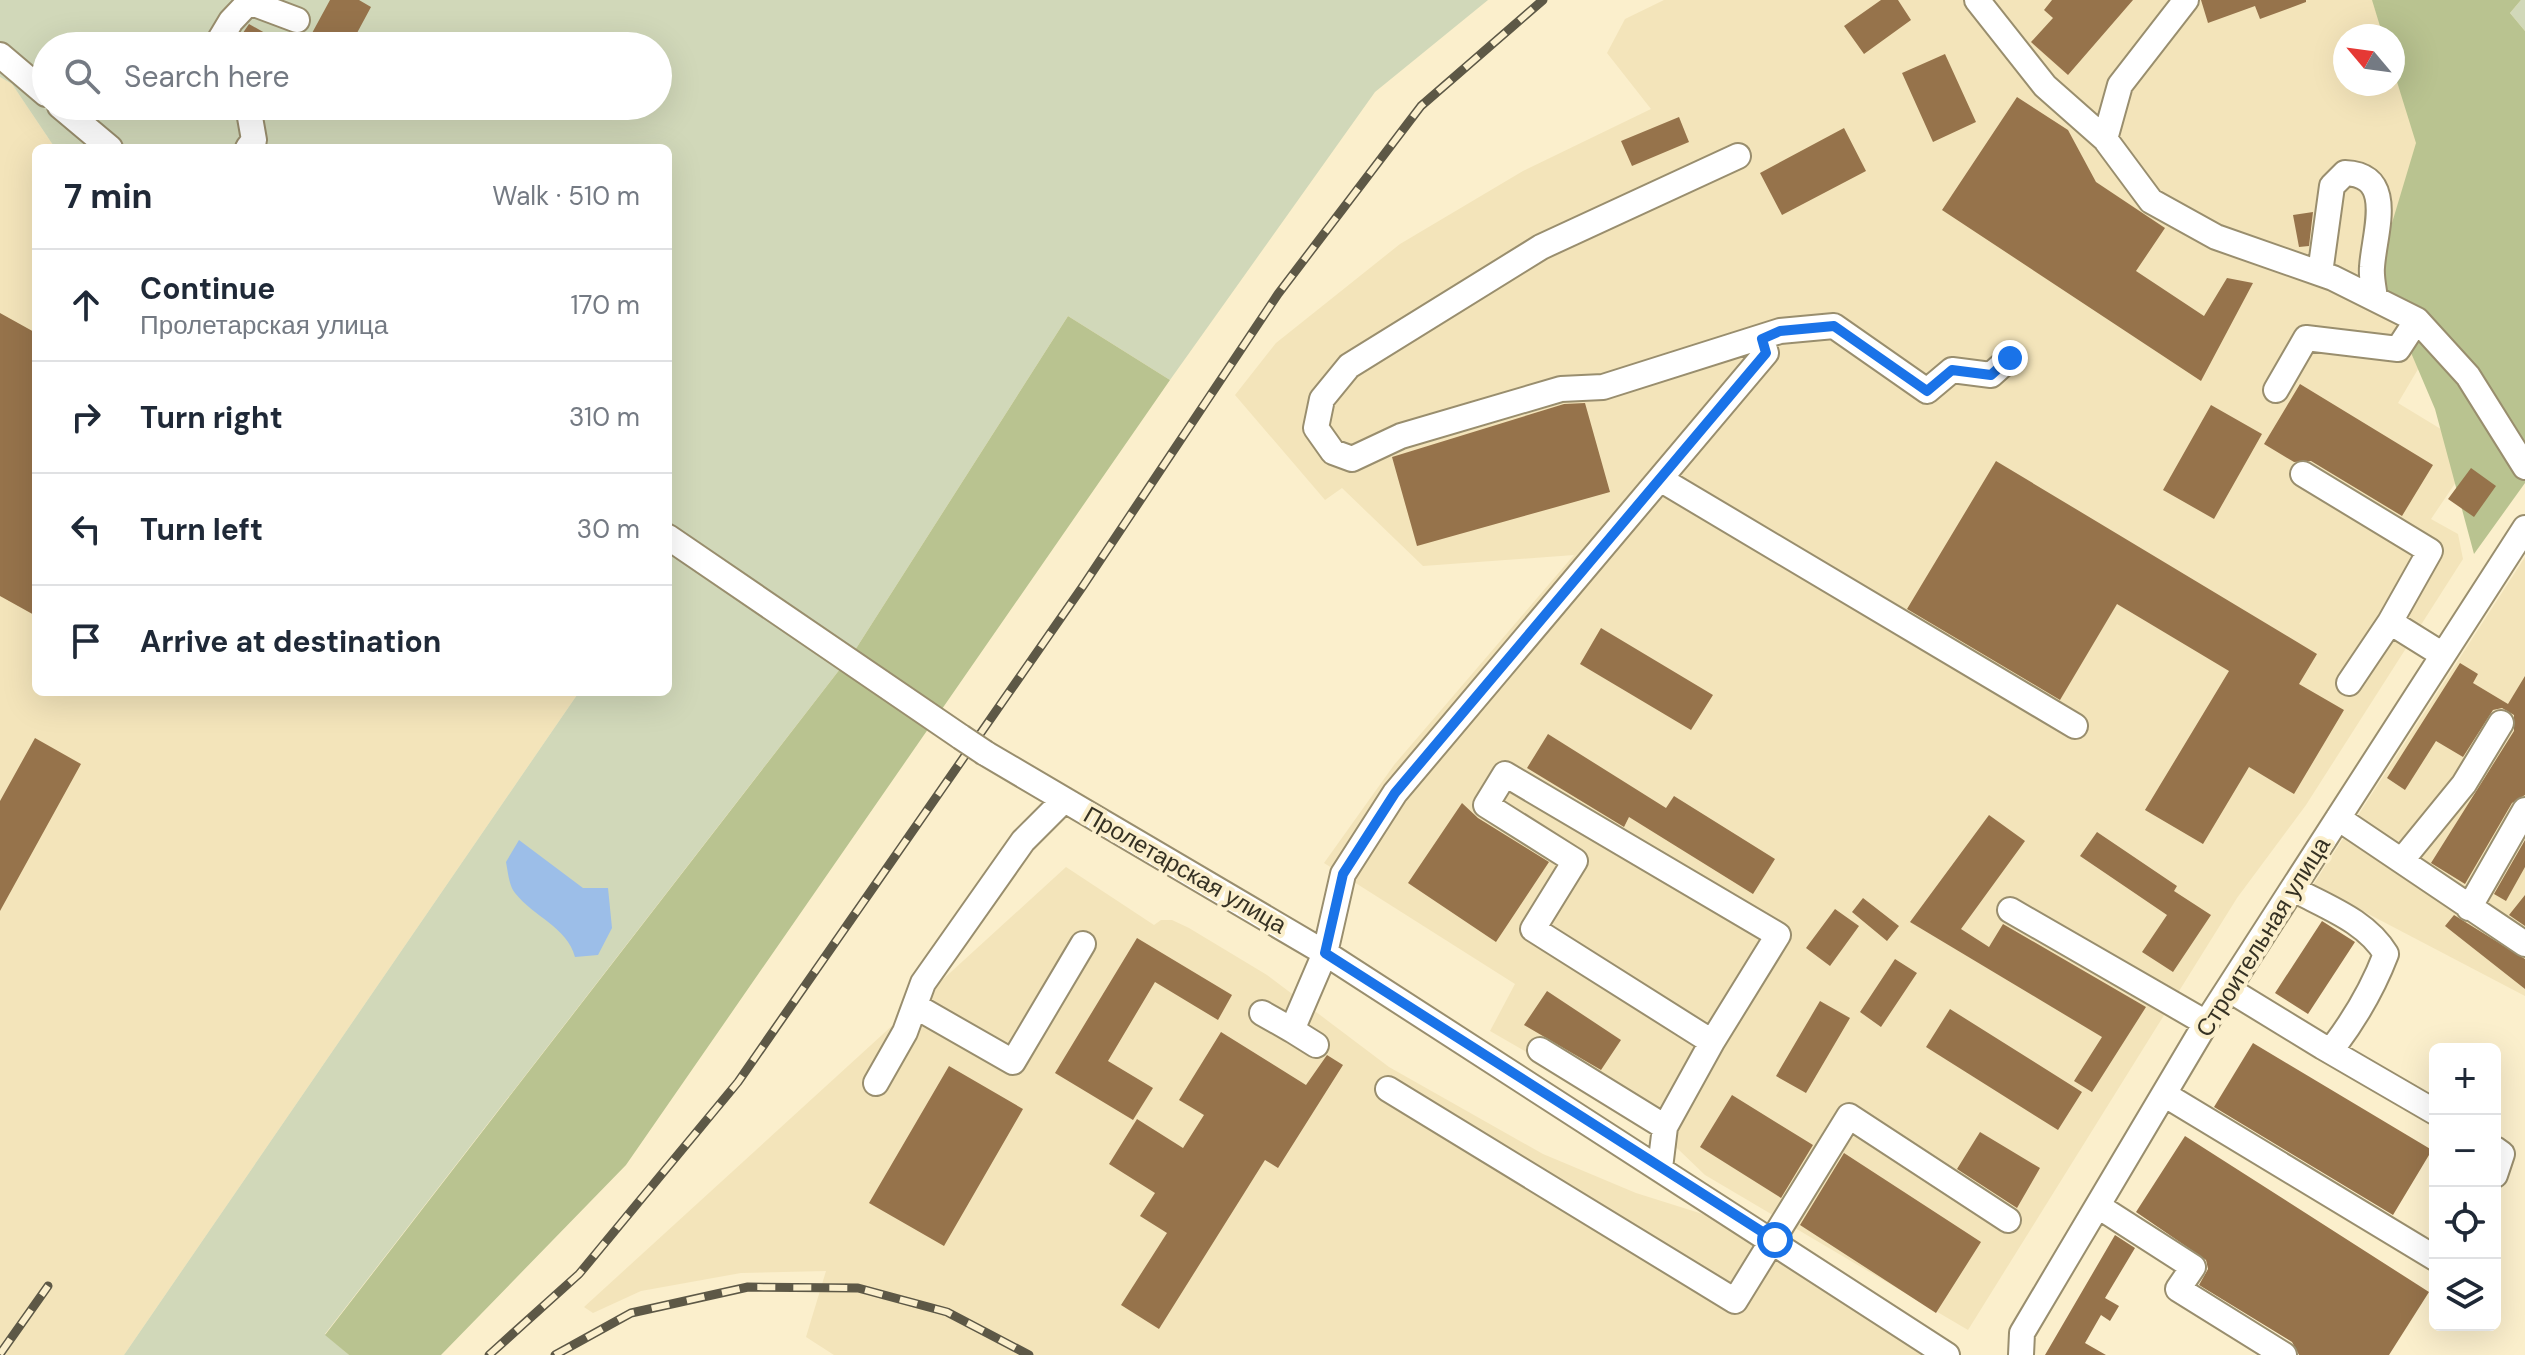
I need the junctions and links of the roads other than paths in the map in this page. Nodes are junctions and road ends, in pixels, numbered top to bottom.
1 (1977, 0) edge
2 (2186, 0) edge
3 (297, 20) dead end
4 (224, 32) edge
5 (0, 55) edge
6 (32, 82) edge
7 (77, 120) edge
8 (250, 120) edge
9 (2105, 139) junction
10 (105, 144) edge
11 (251, 144) edge
12 (1738, 156) dead end
13 (2320, 273) junction
14 (2375, 299) junction
15 (2417, 320) junction
16 (1762, 339) junction
17 (2010, 358) dead end
18 (2276, 390) dead end
19 (2525, 467) edge
20 (2303, 474) dead end
21 (1660, 479) junction
22 (2522, 538) edge
23 (672, 540) edge
24 (2390, 622) junction
25 (2443, 655) junction
26 (2349, 683) dead end
27 (2501, 723) dead end
28 (2075, 726) dead end
29 (1064, 800) junction
30 (2525, 810) edge
31 (2338, 818) junction
32 (2402, 860) junction
33 (2297, 891) dead end
34 (2469, 908) junction
35 (2010, 910) dead end
36 (1083, 944) dead end
37 (2525, 944) edge
38 (1325, 953) junction
39 (2233, 992) dead end
40 (915, 1006) junction
41 (1262, 1013) dead end
42 (2206, 1023) junction
43 (1292, 1030) junction
44 (1712, 1042) junction
45 (1316, 1045) dead end
46 (2323, 1047) junction
47 (1540, 1050) dead end
48 (876, 1083) dead end
49 (1388, 1089) dead end
50 (2167, 1096) dead end
51 (2429, 1109) edge
52 (1665, 1127) junction
53 (1660, 1168) junction
54 (2098, 1206) junction
55 (2008, 1220) dead end
56 (1775, 1240) junction
57 (2429, 1254) edge
58 (1942, 1353) edge
59 (2021, 1355) edge
60 (2284, 1355) edge

1 - 9 street
2 - 9 street
3 - 4 street
5 - 6 street
7 - 10 street
8 - 11 street
9 - 13 street
12 - 16 street
13 - 14 street
13 - 14 street
14 - 15 street
15 - 18 street
15 - 19 street
16 - 17 street
16 - 21 street
20 - 24 street
21 - 28 street
21 - 38 street
22 - 25 street, Строительная улица
23 - 29 street, Пролетарская улица, bridge
24 - 25 street
24 - 26 street
25 - 31 street, Строительная улица
27 - 32 street
29 - 38 street, Пролетарская улица
29 - 40 street
30 - 34 street
31 - 32 street
31 - 42 street, Строительная улица
32 - 34 street
33 - 46 street
34 - 37 street
35 - 42 street
36 - 40 street
38 - 43 street
38 - 53 street, Пролетарская улица
39 - 46 street
40 - 48 street
41 - 43 street
42 - 54 street, Строительная улица
43 - 45 street
44 - 44 street
44 - 52 street
46 - 51 street
47 - 52 street
49 - 56 street
50 - 57 street
52 - 53 street
53 - 56 street, Пролетарская улица
54 - 59 street, Строительная улица
54 - 60 street
55 - 56 street
56 - 58 street, Пролетарская улица

